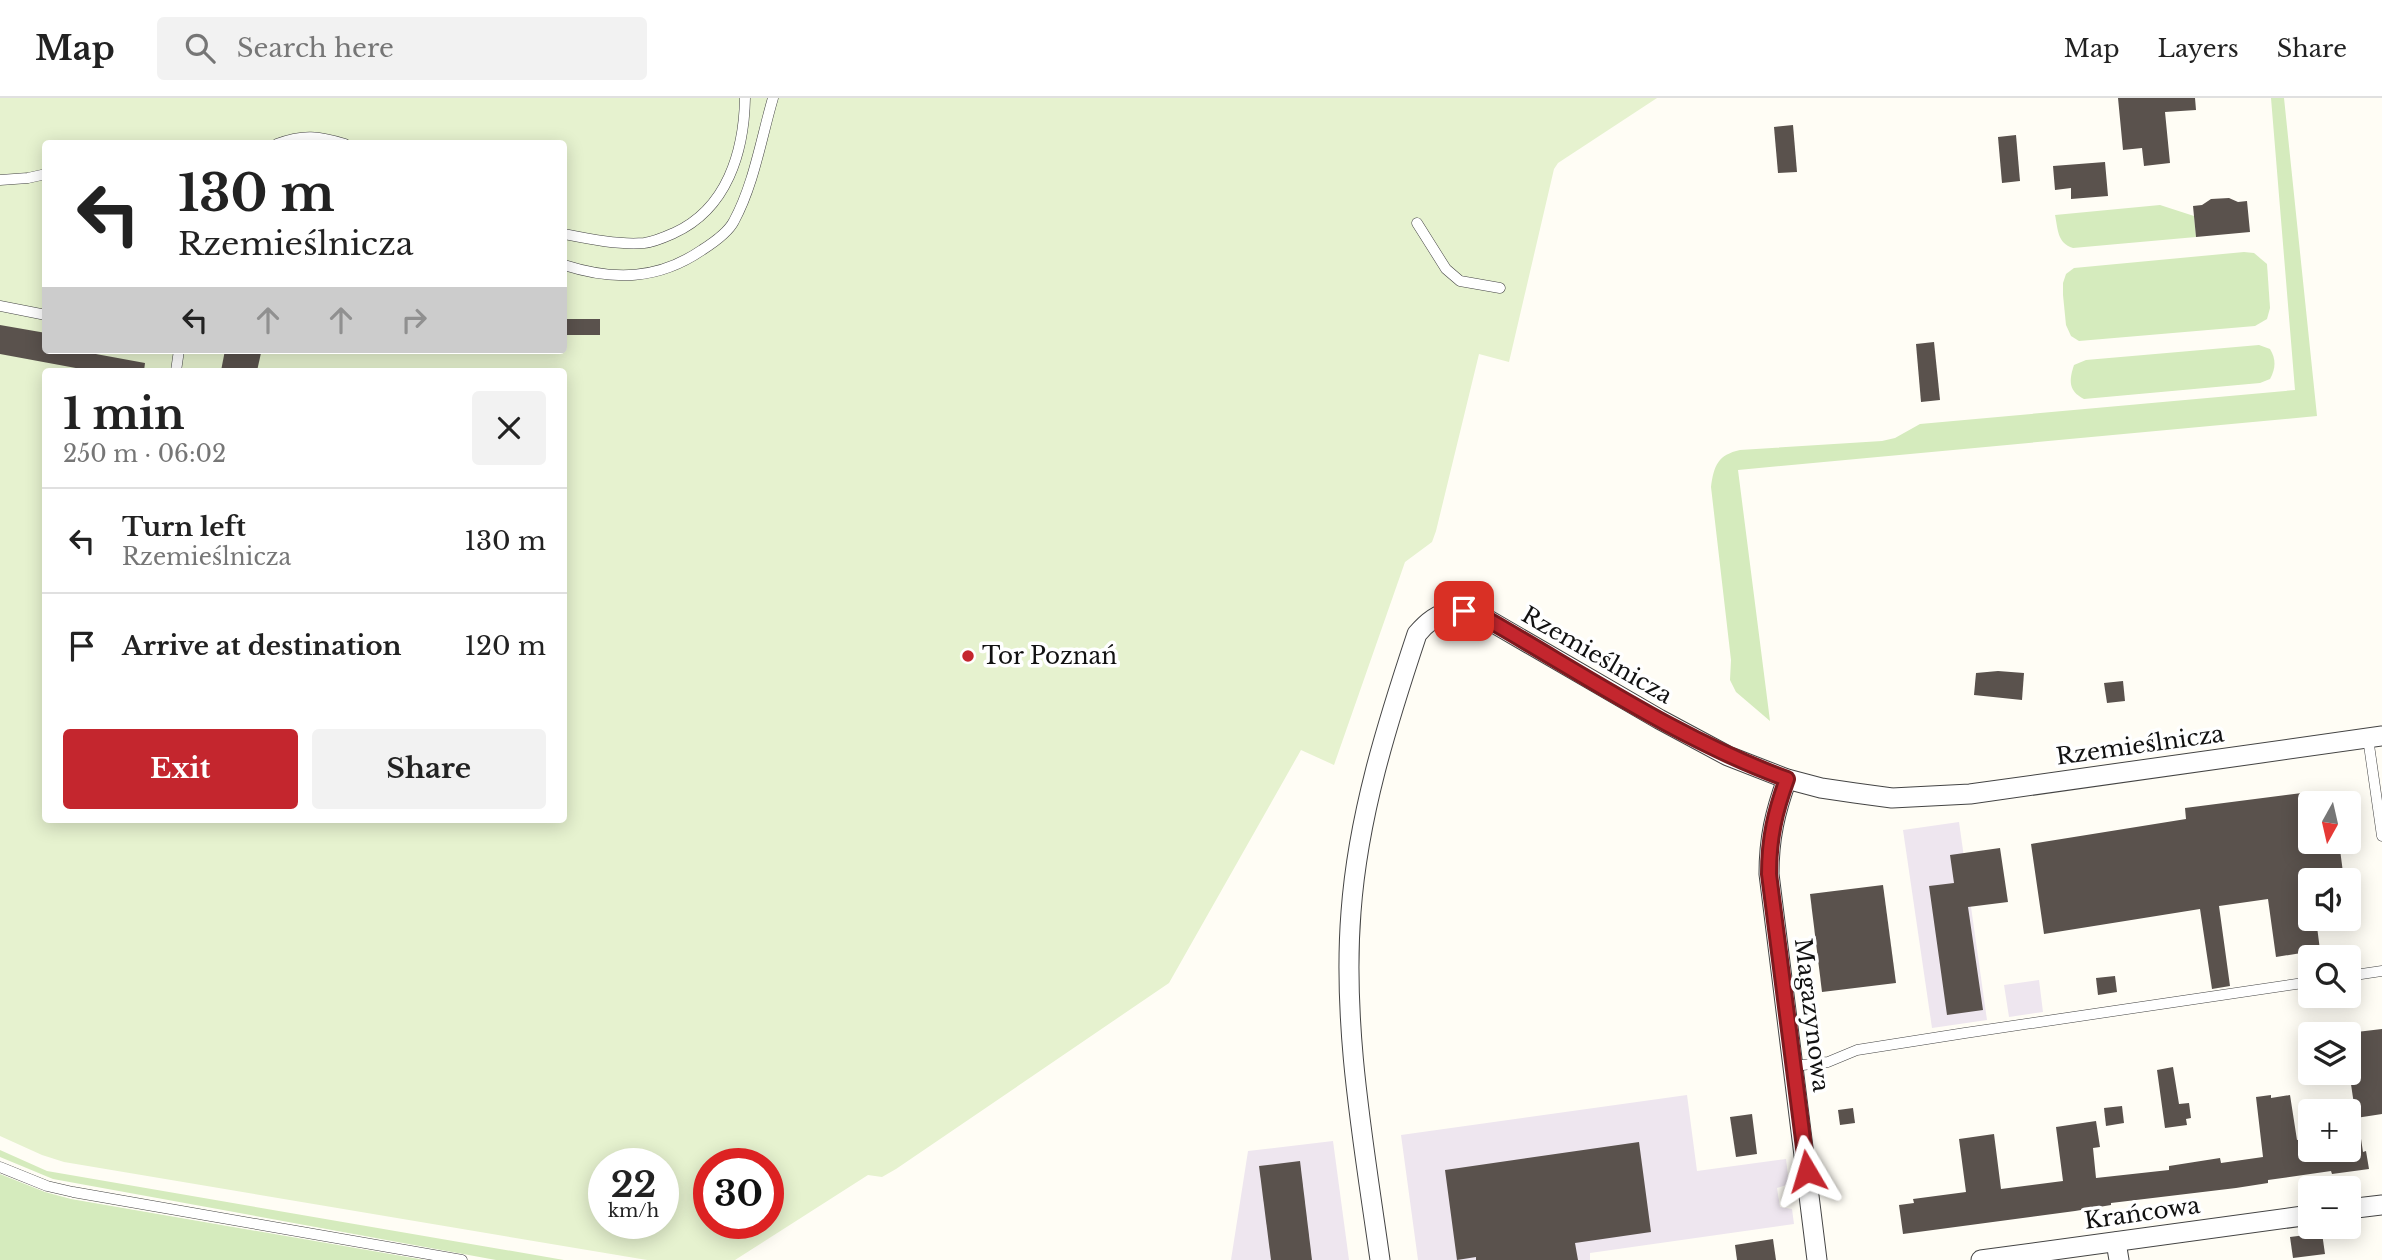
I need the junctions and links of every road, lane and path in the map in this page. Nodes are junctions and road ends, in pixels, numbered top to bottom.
1 (746, 98) edge
2 (773, 98) edge
3 (287, 140) edge
4 (331, 140) edge
5 (42, 175) edge
6 (0, 180) edge
7 (1417, 223) dead end
8 (567, 234) edge
9 (567, 266) edge
10 (1500, 288) dead end
11 (0, 306) edge
12 (42, 314) edge
13 (2375, 737) edge
14 (1787, 779) junction
15 (2382, 836) edge
16 (2382, 971) edge
17 (2361, 974) edge
18 (2298, 984) edge
19 (1794, 1066) junction
20 (0, 1167) edge
21 (2382, 1205) edge
22 (2361, 1207) edge
23 (2298, 1217) edge
24 (2117, 1251) edge
25 (462, 1260) edge
26 (1380, 1260) edge
27 (1817, 1260) edge
28 (1981, 1260) edge

1 - 8 lane
2 - 9 lane
3 - 4 lane
5 - 6 lane
7 - 10 lane
11 - 12 lane
13 - 14 street, Rzemieślnicza
13 - 15 lane
14 - 19 street, Magazynowa
14 - 26 street, Rzemieślnicza
16 - 17 lane
18 - 19 lane
19 - 27 street, Magazynowa
20 - 25 lane
21 - 22 street
23 - 24 street, Krańcowa
24 - 28 street, Krańcowa

